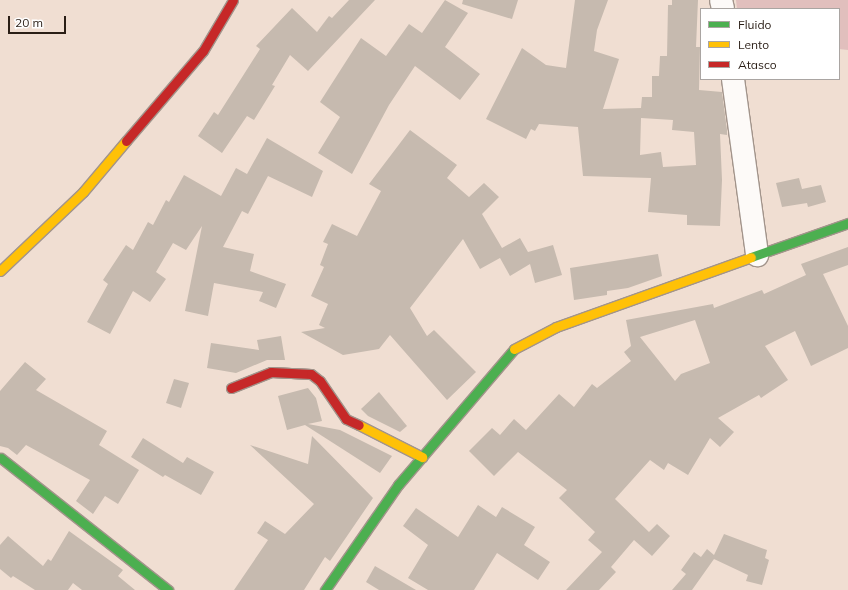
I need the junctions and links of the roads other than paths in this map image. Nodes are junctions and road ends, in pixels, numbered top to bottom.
1 (233, 0) edge
2 (732, 80) edge
3 (848, 223) edge
4 (757, 255) junction
5 (0, 271) edge
6 (231, 388) dead end
7 (422, 457) junction
8 (1, 458) edge
9 (168, 590) edge
10 (326, 590) edge

1 - 5 street
2 - 4 street
3 - 4 street
4 - 7 street
6 - 7 street
7 - 10 street
8 - 9 street

